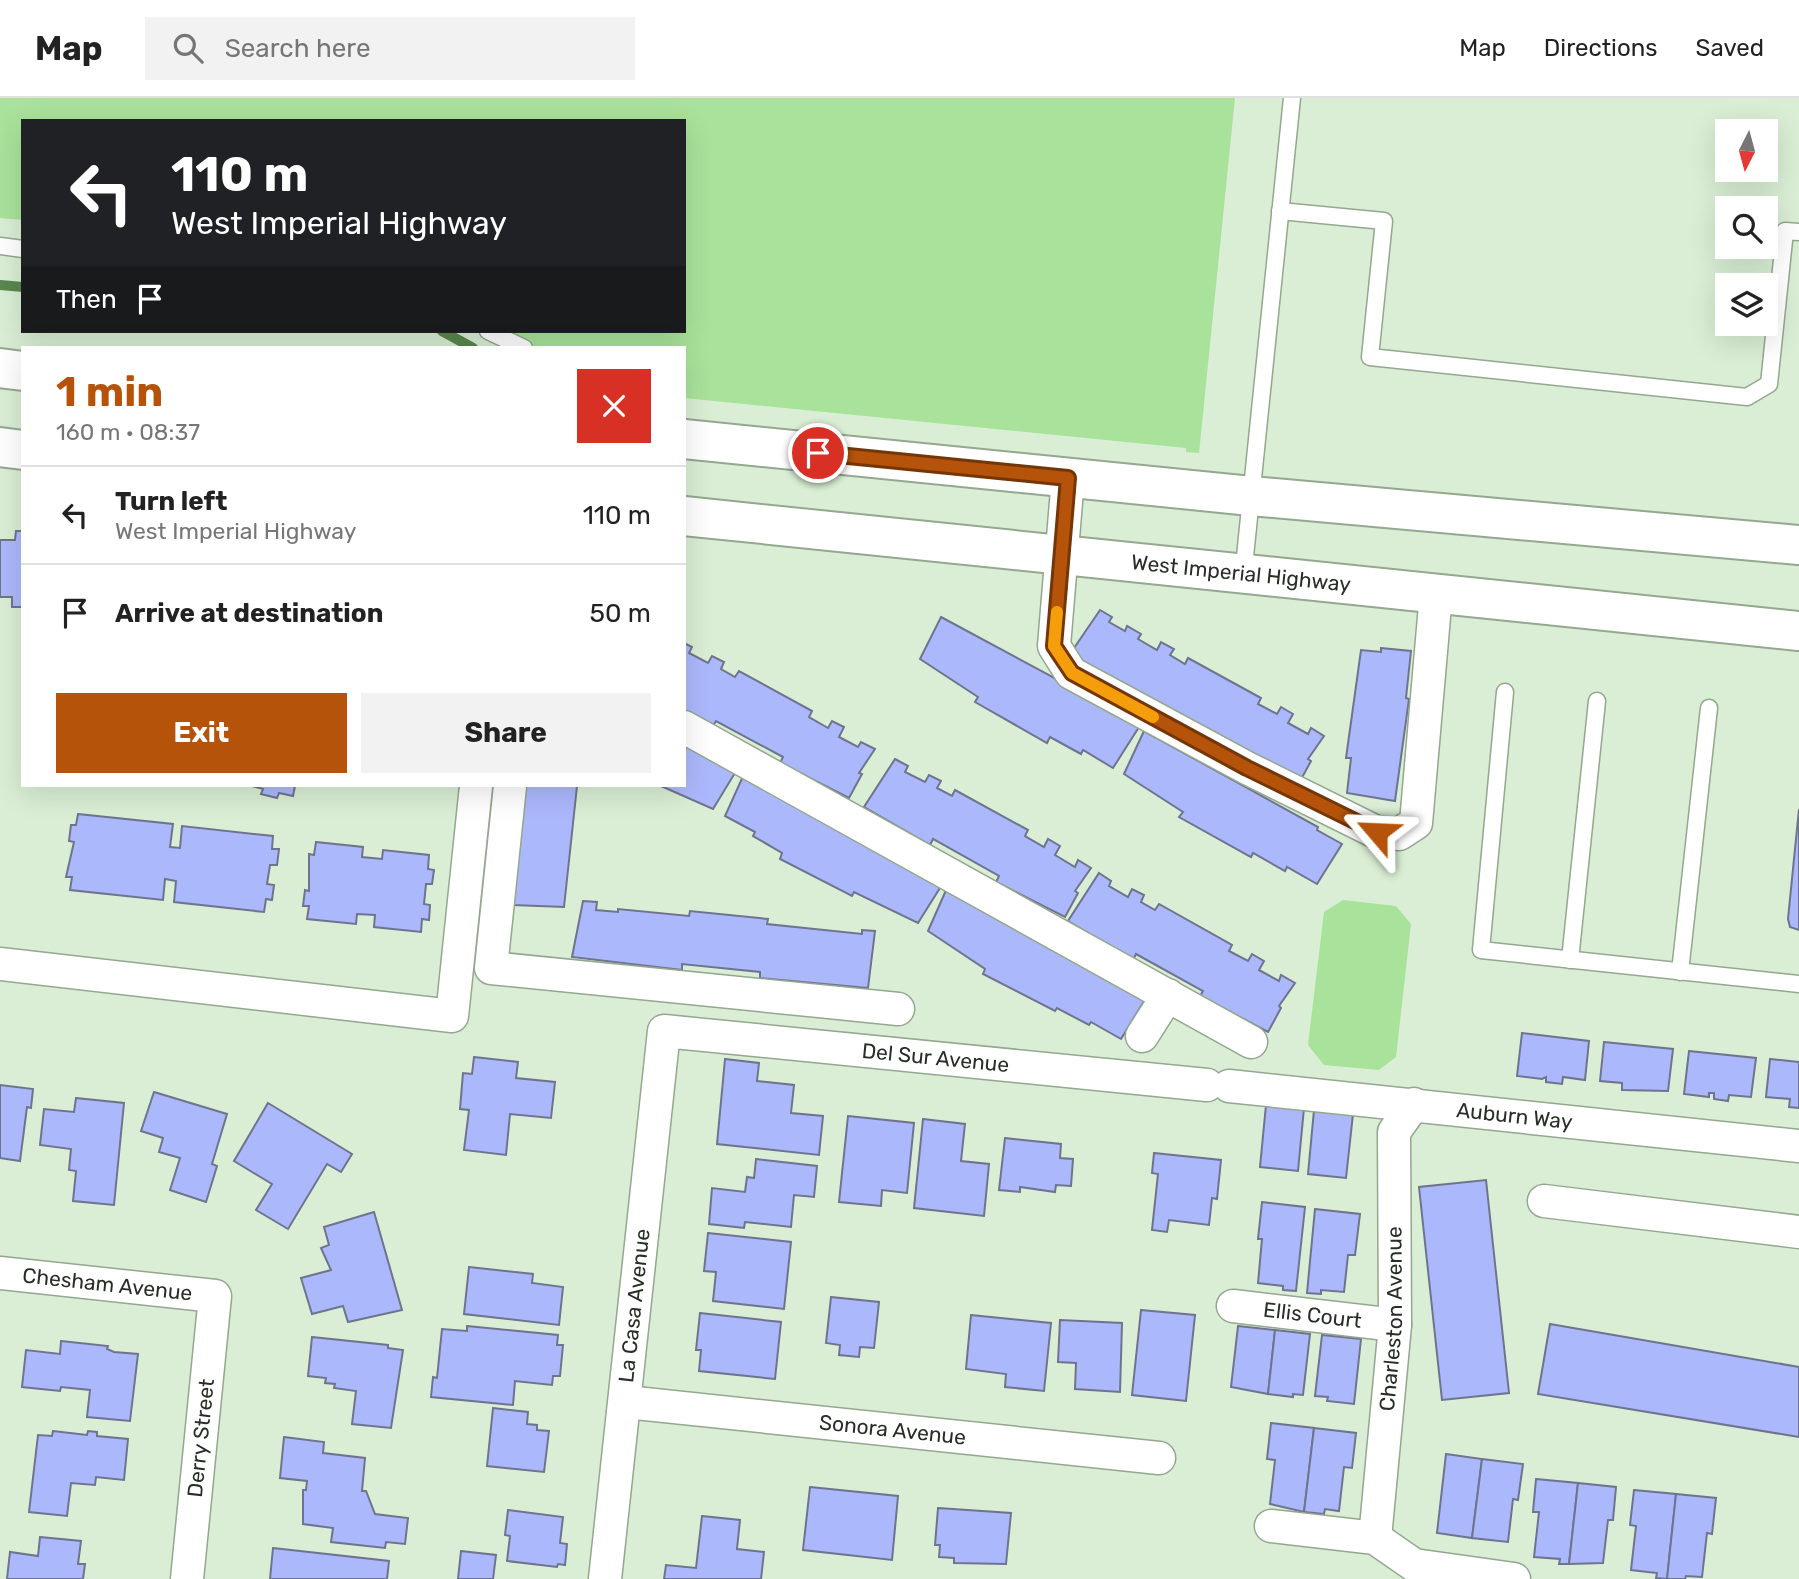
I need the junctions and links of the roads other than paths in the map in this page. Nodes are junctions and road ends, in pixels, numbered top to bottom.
1 (1292, 98) edge
2 (1280, 211) junction
3 (1799, 232) edge
4 (0, 246) edge
5 (21, 249) edge
6 (492, 333) edge
7 (520, 346) edge
8 (0, 368) edge
9 (21, 370) edge
10 (686, 439) edge
11 (0, 447) edge
12 (21, 450) edge
13 (1068, 478) junction
14 (1251, 496) junction
15 (686, 516) edge
16 (1799, 545) edge
17 (1062, 555) junction
18 (1243, 576) junction
19 (1436, 594) junction
20 (1799, 631) edge
21 (1505, 692) dead end
22 (1597, 701) dead end
23 (1709, 708) dead end
24 (686, 728) edge
25 (469, 787) edge
26 (510, 787) edge
27 (1570, 960) junction
28 (0, 964) edge
29 (1680, 972) junction
30 (1799, 984) edge
31 (1168, 995) junction
32 (898, 1009) dead end
33 (664, 1031) joint
34 (1142, 1036) dead end
35 (1251, 1042) dead end
36 (1218, 1085) joint
37 (1414, 1104) junction
38 (1799, 1146) edge
39 (1544, 1201) dead end
40 (1799, 1232) edge
41 (0, 1273) edge
42 (215, 1296) joint
43 (1233, 1306) dead end
44 (1395, 1325) junction
45 (626, 1402) junction
46 (1159, 1458) dead end
47 (1271, 1526) dead end
48 (1375, 1538) junction
49 (187, 1579) edge
50 (605, 1579) edge
51 (1514, 1579) edge

1 - 2 lane
2 - 3 lane
2 - 14 lane
4 - 5 lane
6 - 7 lane
8 - 9 main road
10 - 13 main road
11 - 12 main road
13 - 14 main road
13 - 17 street
14 - 16 main road
14 - 18 lane
15 - 17 main road, West Imperial Highway
17 - 18 main road, West Imperial Highway
17 - 19 street
18 - 19 main road, West Imperial Highway
19 - 20 main road, West Imperial Highway
21 - 27 lane
22 - 27 lane
23 - 29 lane
24 - 31 street
25 - 28 street
26 - 32 street
27 - 29 lane
29 - 30 lane
31 - 34 street
31 - 35 street
33 - 36 street, Del Sur Avenue
33 - 45 street, La Casa Avenue
36 - 37 street, Auburn Way
37 - 38 street, Auburn Way
37 - 44 street, Charleston Avenue
39 - 40 street
41 - 42 street, Chesham Avenue
42 - 49 street, Derry Street
43 - 44 street, Ellis Court
44 - 48 street, Charleston Avenue
45 - 46 street, Sonora Avenue
45 - 50 street, La Casa Avenue
47 - 48 street
48 - 51 street

